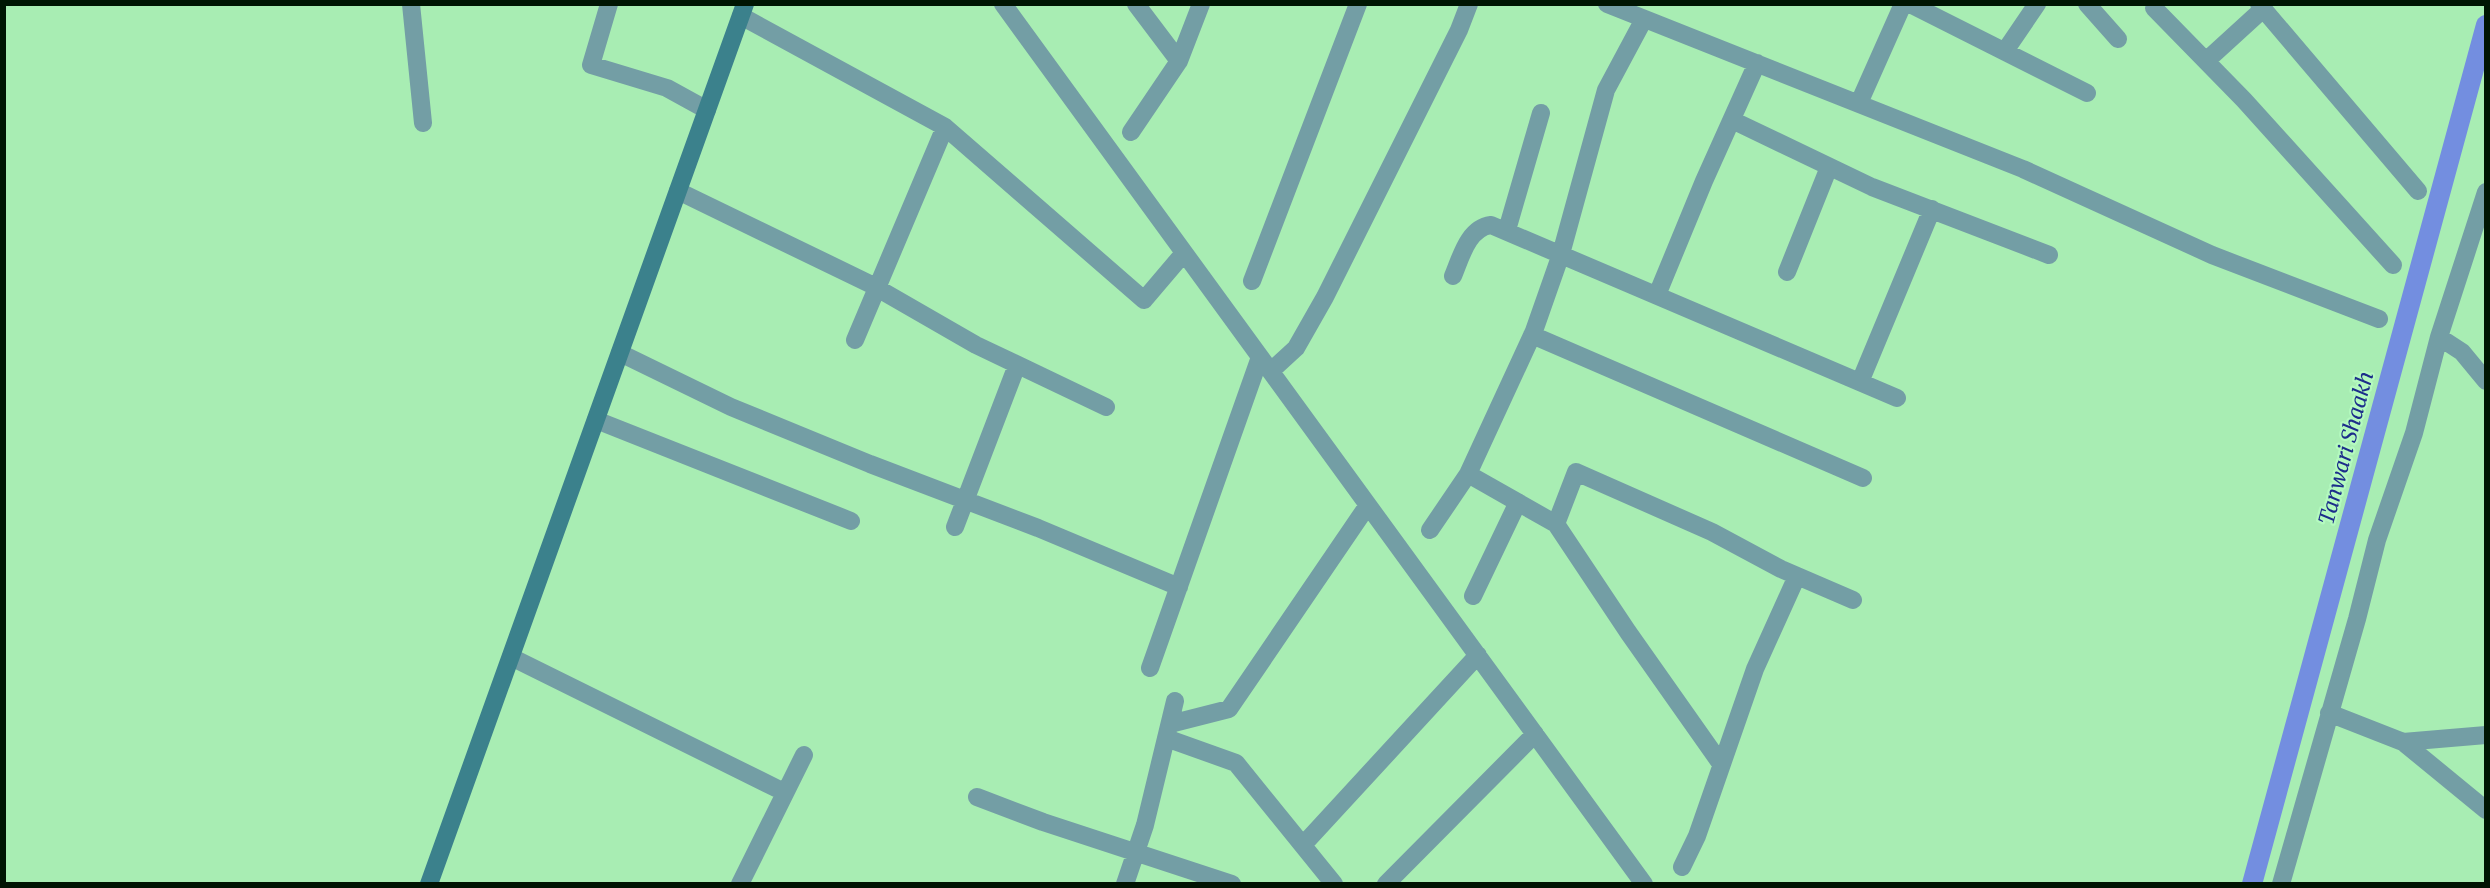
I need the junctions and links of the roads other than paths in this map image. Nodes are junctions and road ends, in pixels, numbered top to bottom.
1 (411, 4) edge
2 (609, 4) edge
3 (1003, 4) edge
4 (1136, 4) edge
5 (1201, 4) edge
6 (1358, 4) edge
7 (1469, 4) edge
8 (1607, 4) edge
9 (1903, 4) edge
10 (1910, 4) edge
11 (2037, 4) edge
12 (2087, 4) edge
13 (2261, 7) edge
14 (2154, 8) dead end
15 (743, 10) edge
16 (1644, 19) junction
17 (2118, 39) dead end
18 (2005, 51) junction
19 (1179, 61) junction
20 (2206, 61) junction
21 (1757, 63) junction
22 (2087, 93) dead end
23 (1859, 103) junction
24 (707, 110) junction
25 (1541, 113) dead end
26 (1732, 120) junction
27 (423, 123) dead end
28 (945, 127) junction
29 (1131, 132) dead end
30 (1829, 167) junction
31 (678, 191) junction
32 (2418, 191) dead end
33 (2486, 192) edge
34 (1932, 209) junction
35 (1507, 231) junction
36 (1184, 253) junction
37 (1561, 254) junction
38 (2049, 255) dead end
39 (2393, 265) dead end
40 (1787, 272) dead end
41 (1453, 276) dead end
42 (1252, 280) dead end
43 (876, 289) junction
44 (1658, 295) junction
45 (2379, 320) dead end
46 (1532, 335) junction
47 (2439, 337) junction
48 (855, 340) dead end
49 (620, 353) junction
50 (1265, 364) junction
51 (1017, 365) junction
52 (2486, 381) edge
53 (1860, 382) junction
54 (1897, 398) dead end
55 (1106, 407) dead end
56 (596, 420) junction
57 (1468, 474) junction
58 (1863, 478) dead end
59 (964, 500) junction
60 (1518, 502) junction
61 (1368, 505) junction
62 (851, 521) dead end
63 (1556, 524) junction
64 (955, 527) dead end
65 (1430, 530) dead end
66 (1797, 576) junction
67 (1179, 587) junction
68 (1473, 596) dead end
69 (1853, 600) dead end
70 (1478, 655) junction
71 (511, 657) junction
72 (1150, 668) dead end
73 (1175, 701) dead end
74 (2329, 713) junction
75 (1168, 731) junction
76 (1535, 734) junction
77 (2486, 735) edge
78 (2403, 742) junction
79 (804, 755) dead end
80 (1721, 764) junction
81 (784, 792) junction
82 (977, 797) dead end
83 (2486, 810) edge
84 (1303, 844) junction
85 (1135, 853) junction
86 (1682, 867) dead end
87 (429, 884) edge
88 (740, 884) edge
89 (1125, 884) edge
90 (1232, 884) edge
91 (1334, 884) edge
92 (1386, 884) edge
93 (1644, 884) edge
94 (2281, 884) edge

1 - 27 street
2 - 24 street
3 - 36 street
4 - 19 street
5 - 19 street
6 - 42 street
7 - 50 street
8 - 16 street
9 - 23 street
10 - 18 street
11 - 18 street
12 - 17 street
13 - 20 street
13 - 32 street
14 - 20 street
15 - 24 main road
15 - 28 street
16 - 21 street
16 - 37 street
18 - 22 street
19 - 29 street
20 - 39 street
21 - 23 street
21 - 26 street
23 - 45 street
24 - 31 main road
25 - 35 street
26 - 30 street
26 - 44 street
28 - 36 street
28 - 43 street
30 - 34 street
30 - 40 street
31 - 43 street
31 - 49 main road
33 - 47 street
34 - 38 street
34 - 53 street
35 - 37 street
35 - 41 street
36 - 50 street
37 - 44 street
37 - 46 street
43 - 48 street
43 - 51 street
44 - 53 street
46 - 57 street
46 - 58 street
47 - 52 street
47 - 74 street
49 - 56 main road
49 - 59 street
50 - 61 street
50 - 67 street
51 - 55 street
51 - 59 street
53 - 54 street
56 - 62 street
56 - 71 main road
57 - 60 street
57 - 65 street
59 - 64 street
59 - 67 street
60 - 63 street
60 - 68 street
61 - 70 street
61 - 75 street
63 - 66 street
63 - 80 street
66 - 69 street
66 - 80 street
67 - 72 street
70 - 76 street
70 - 84 street
71 - 81 street
71 - 87 main road
73 - 75 street
74 - 78 street
74 - 94 street
75 - 84 street
75 - 85 street
76 - 92 street
76 - 93 street
77 - 78 street
78 - 83 street
79 - 81 street
80 - 86 street
81 - 88 street
82 - 85 street
84 - 91 street
85 - 89 street
85 - 90 street

